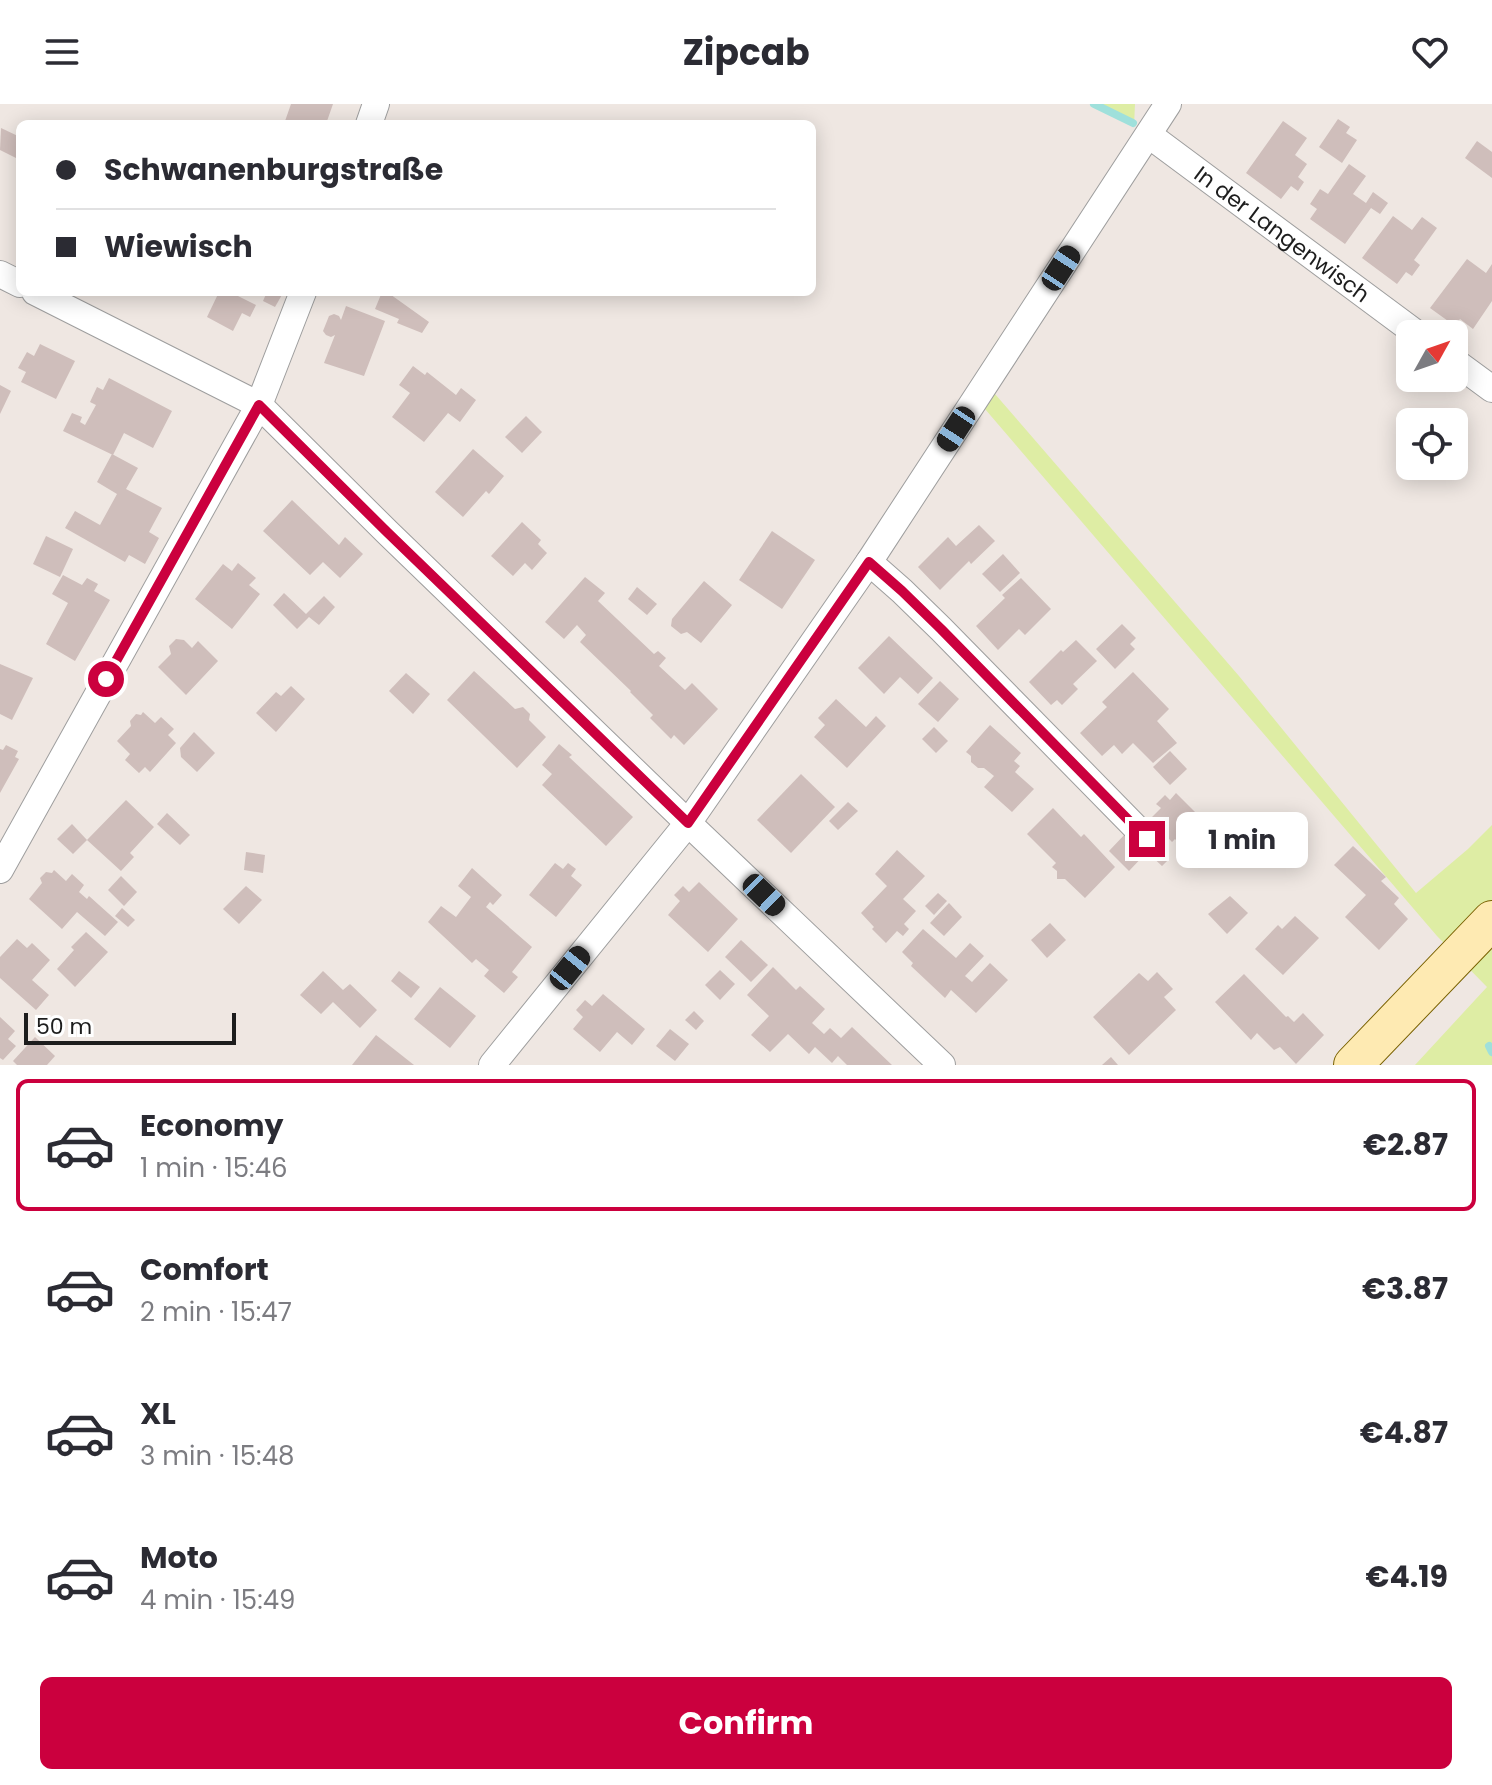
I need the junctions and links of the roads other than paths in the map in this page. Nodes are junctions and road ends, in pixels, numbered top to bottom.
1 (1168, 104) edge
2 (1149, 135) junction
3 (43, 296) edge
4 (301, 296) edge
5 (1398, 320) edge
6 (1468, 371) edge
7 (1492, 389) edge
8 (259, 405) junction
9 (869, 562) junction
10 (688, 823) junction
11 (1147, 839) dead end
12 (0, 870) edge
13 (1492, 920) edge
14 (492, 1065) edge
15 (942, 1065) edge
16 (1353, 1065) edge

1 - 2 street
2 - 5 street, In der Langenwisch
2 - 9 street
3 - 8 street
4 - 8 street
6 - 7 street
8 - 10 street
8 - 12 street
9 - 10 street
9 - 11 street
10 - 14 street
10 - 15 street
13 - 16 street

